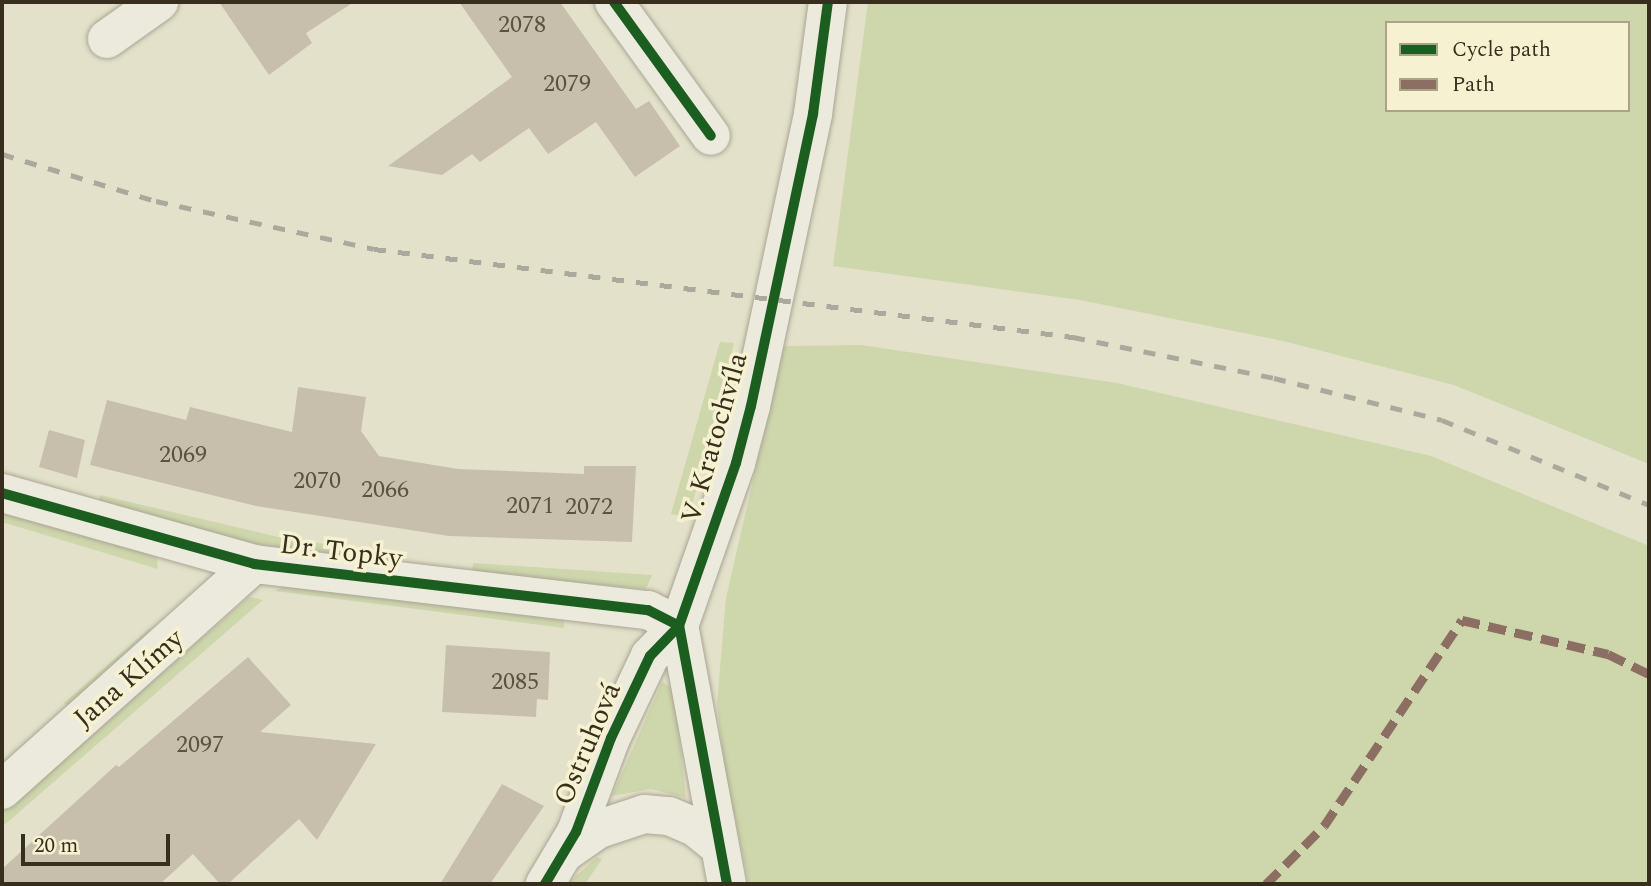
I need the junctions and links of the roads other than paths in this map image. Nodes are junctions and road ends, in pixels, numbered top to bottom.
1 (159, 2) edge
2 (614, 2) edge
3 (828, 2) edge
4 (107, 39) dead end
5 (711, 136) dead end
6 (2, 493) edge
7 (254, 565) junction
8 (679, 626) junction
9 (2, 790) edge
10 (720, 847) junction
11 (567, 850) junction
12 (545, 884) edge
13 (727, 884) edge

1 - 4 street
2 - 5 street
3 - 8 street, V. Kratochvíla
6 - 7 street, Dr. Topky
7 - 8 street, Dr. Topky
7 - 9 street, Jana Klímy
8 - 10 street, V. Kratochvíla
8 - 11 street, Ostruhová
10 - 11 street, Ostruhová
10 - 13 street, V. Kratochvíla
11 - 12 street, Ostruhová

